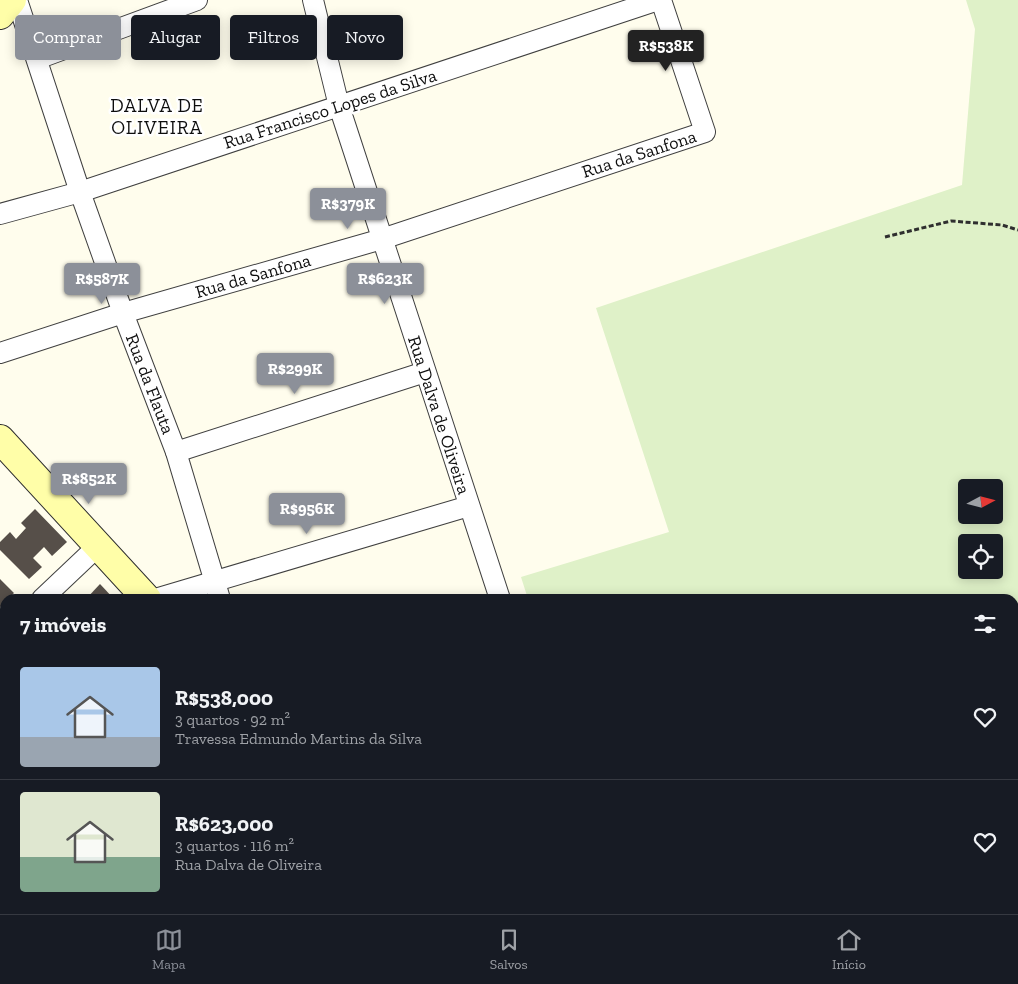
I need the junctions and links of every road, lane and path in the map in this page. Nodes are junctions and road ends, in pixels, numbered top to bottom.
1 (12, 0) edge
2 (17, 0) edge
3 (198, 0) edge
4 (313, 0) edge
5 (660, 0) edge
6 (0, 15) edge
7 (22, 15) edge
8 (121, 28) edge
9 (37, 60) edge
10 (339, 106) junction
11 (80, 192) junction
12 (0, 214) edge
13 (1018, 230) edge
14 (885, 237) dead end
15 (382, 239) junction
16 (123, 313) junction
17 (0, 353) edge
18 (425, 372) junction
19 (0, 439) edge
20 (176, 452) junction
21 (469, 506) junction
22 (98, 546) junction
23 (217, 590) edge
24 (47, 594) edge
25 (142, 594) edge
26 (189, 594) edge
27 (498, 594) edge

1 - 6 street
2 - 7 street, Rua da Flauta
3 - 8 street
4 - 10 street, Rua Dalva de Oliveira
5 - 10 street, Rua Francisco Lopes da Silva
5 - 15 street, Rua da Sanfona
9 - 11 street, Rua da Flauta
10 - 11 street, Rua Francisco Lopes da Silva
10 - 15 street, Rua Dalva de Oliveira
11 - 12 street, Rua Francisco Lopes da Silva
11 - 16 street, Rua da Flauta
13 - 14 path
15 - 16 street, Rua da Sanfona
15 - 18 street, Rua Dalva de Oliveira
16 - 17 street, Rua da Sanfona
16 - 20 street, Rua da Flauta
18 - 20 street
18 - 21 street, Rua Dalva de Oliveira
19 - 22 street
20 - 23 street, Rua da Flauta
21 - 23 street
21 - 27 street, Rua Dalva de Oliveira
22 - 24 street
22 - 25 street
23 - 26 street

